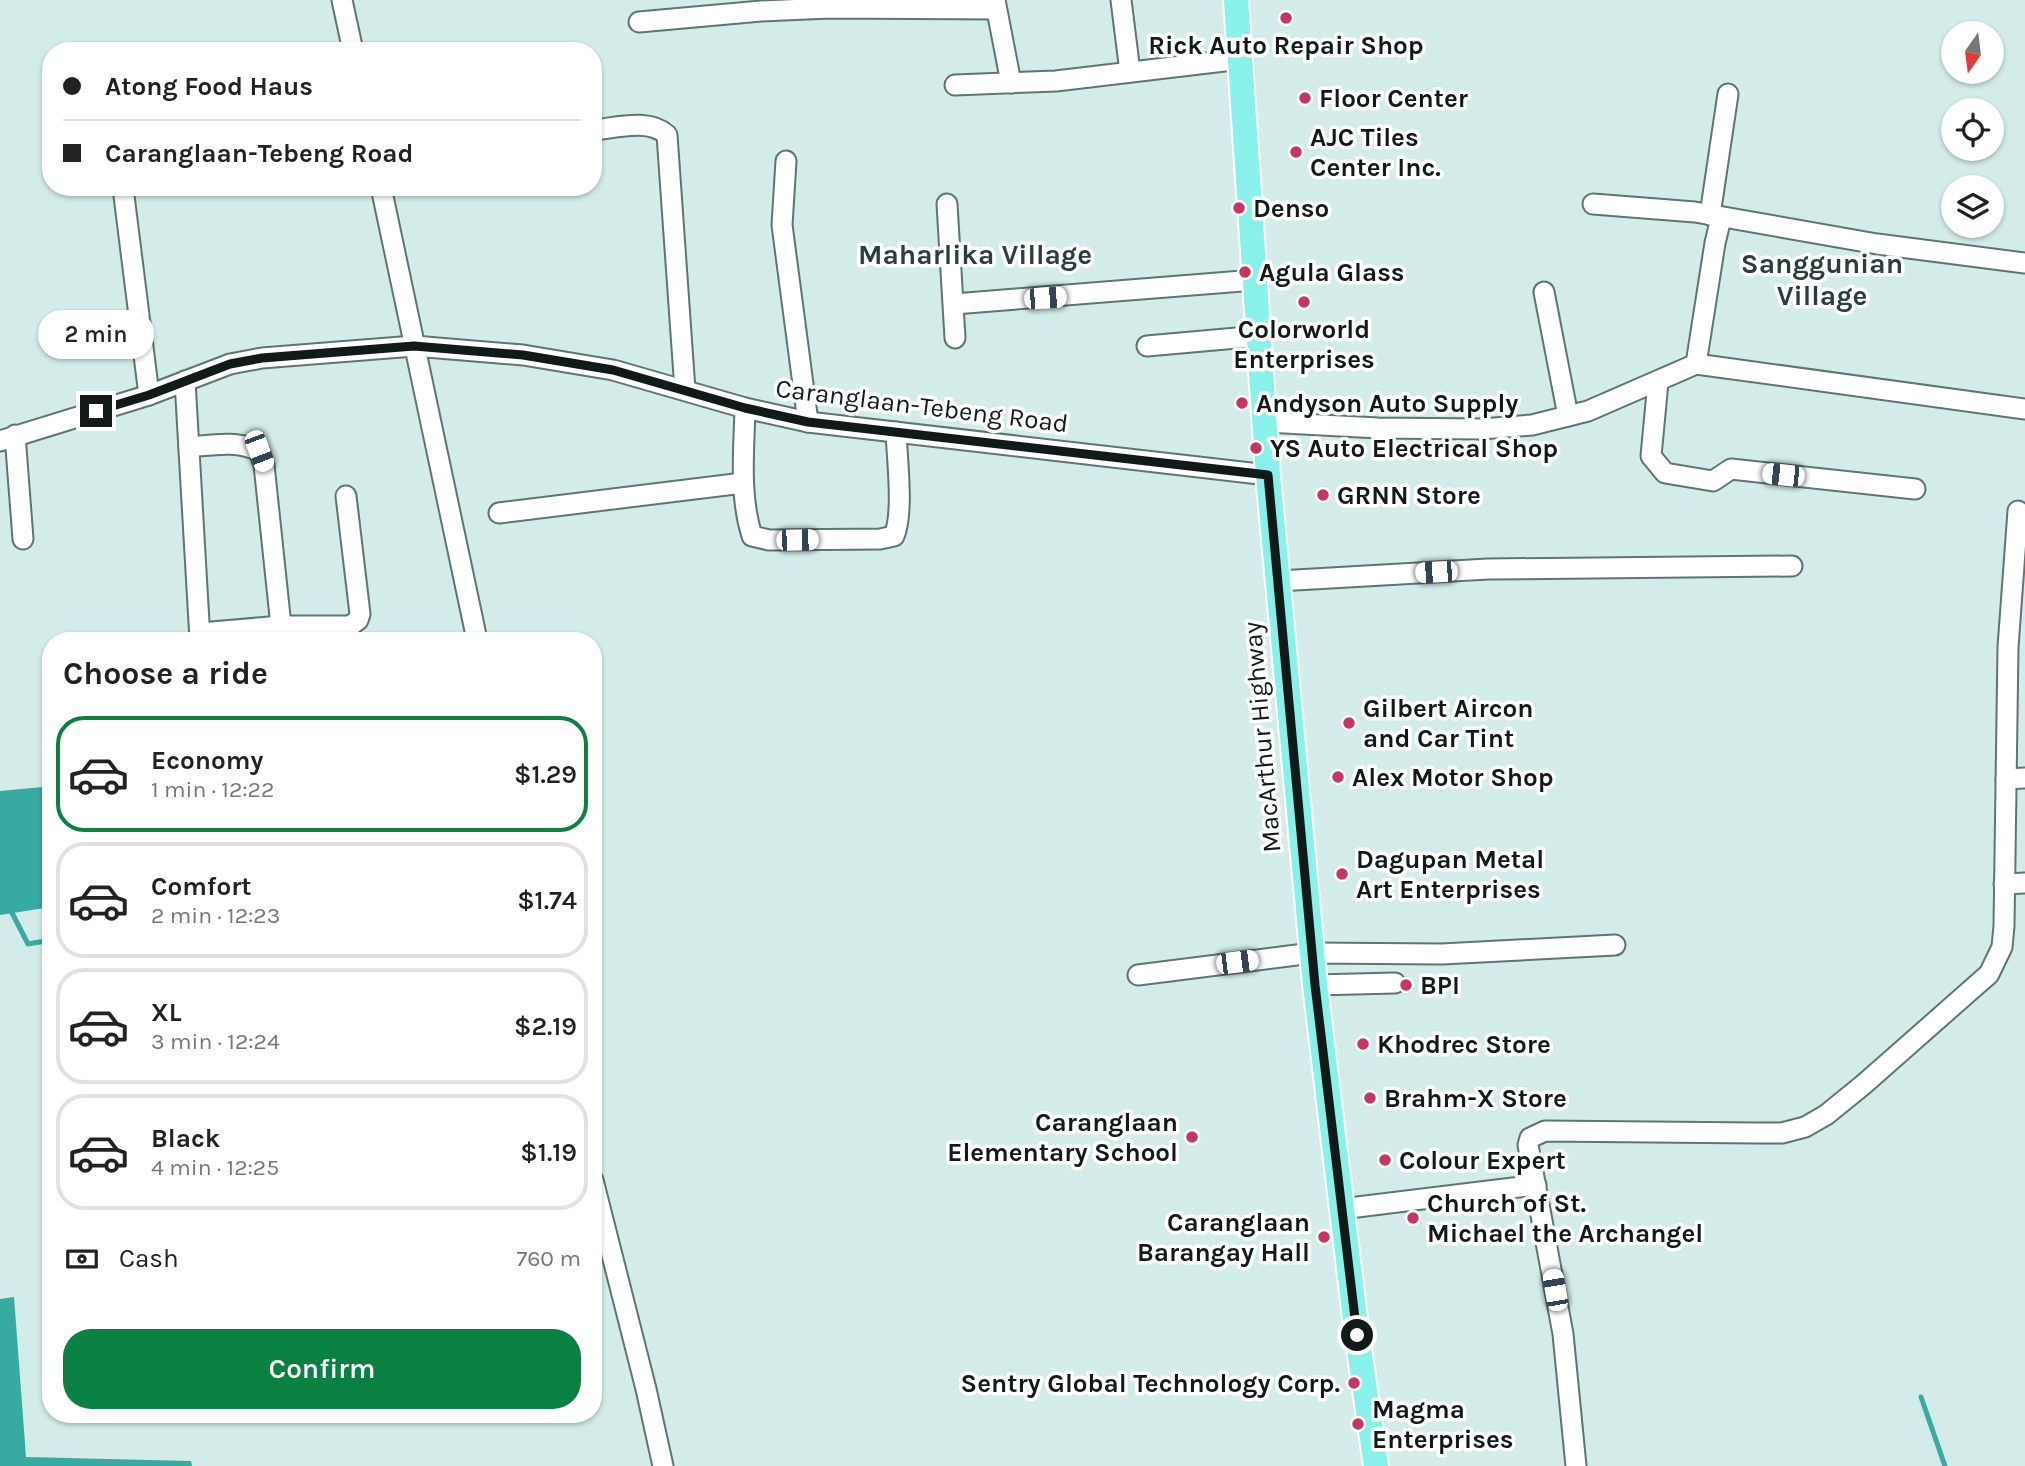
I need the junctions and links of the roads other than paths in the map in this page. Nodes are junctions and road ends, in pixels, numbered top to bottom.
1 (342, 0) edge
2 (1121, 0) edge
3 (1236, 0) edge
4 (996, 4) edge
5 (639, 22) dead end
6 (351, 42) edge
7 (1241, 59) junction
8 (1130, 72) junction
9 (1011, 83) junction
10 (955, 85) dead end
11 (1728, 93) dead end
12 (602, 129) edge
13 (786, 162) dead end
14 (124, 196) edge
15 (384, 196) edge
16 (947, 204) dead end
17 (1593, 204) dead end
18 (1716, 217) junction
19 (2025, 262) edge
20 (1255, 280) junction
21 (1544, 292) dead end
22 (954, 304) junction
23 (1259, 336) junction
24 (955, 338) dead end
25 (414, 346) junction
26 (1147, 346) dead end
27 (1696, 365) junction
28 (185, 381) junction
29 (1658, 382) junction
30 (685, 390) junction
31 (149, 395) junction
32 (745, 408) junction
33 (2025, 409) edge
34 (1568, 416) junction
35 (808, 422) junction
36 (1266, 422) junction
37 (896, 432) junction
38 (8, 438) edge
39 (189, 447) junction
40 (1268, 475) junction
41 (743, 483) junction
42 (1914, 489) dead end
43 (346, 496) dead end
44 (2018, 511) dead end
45 (499, 513) dead end
46 (23, 539) dead end
47 (1792, 566) dead end
48 (1278, 580) junction
49 (281, 626) junction
50 (200, 632) edge
51 (237, 632) edge
52 (475, 632) edge
53 (2017, 647) edge
54 (2016, 778) edge
55 (2025, 883) edge
56 (2004, 884) junction
57 (1615, 944) dead end
58 (1312, 953) junction
59 (1138, 975) dead end
60 (1395, 983) dead end
61 (1315, 985) junction
62 (1536, 1185) junction
63 (1341, 1209) junction
64 (602, 1221) edge
65 (663, 1466) edge
66 (1376, 1466) edge
67 (1576, 1466) edge

1 - 6 street
2 - 8 street
3 - 7 main road, MacArthur Highway
4 - 5 street
4 - 9 street
7 - 8 street
7 - 20 main road, MacArthur Highway
8 - 9 street
9 - 10 street
11 - 18 street
12 - 30 street
13 - 35 street
14 - 31 street
15 - 25 street
16 - 22 street
17 - 18 street
18 - 19 street
18 - 27 street
20 - 22 street
20 - 23 main road, MacArthur Highway
21 - 34 street
22 - 24 street
23 - 26 street
23 - 36 main road, MacArthur Highway
25 - 28 street, Caranglaan-Tebeng Road
25 - 30 street, Caranglaan-Tebeng Road
25 - 52 street
27 - 29 street
27 - 33 street
28 - 31 street, Caranglaan-Tebeng Road
28 - 39 street
29 - 34 street
29 - 42 street
30 - 32 street, Caranglaan-Tebeng Road
31 - 38 street, Caranglaan-Tebeng Road
32 - 35 street, Caranglaan-Tebeng Road
32 - 41 street
34 - 36 street
35 - 37 street, Caranglaan-Tebeng Road
36 - 40 main road, MacArthur Highway
37 - 40 street, Caranglaan-Tebeng Road
37 - 41 street
38 - 46 street
39 - 49 street
39 - 50 street
40 - 48 main road, MacArthur Highway
41 - 45 street
43 - 49 street
44 - 53 street
47 - 48 street
48 - 58 main road, MacArthur Highway
49 - 51 street
53 - 54 street
54 - 56 street
55 - 56 street
56 - 62 street
57 - 58 street
58 - 59 street
58 - 61 main road, MacArthur Highway
60 - 61 street
61 - 63 main road, MacArthur Highway
62 - 63 street
62 - 67 street
63 - 66 main road, MacArthur Highway
64 - 65 street

